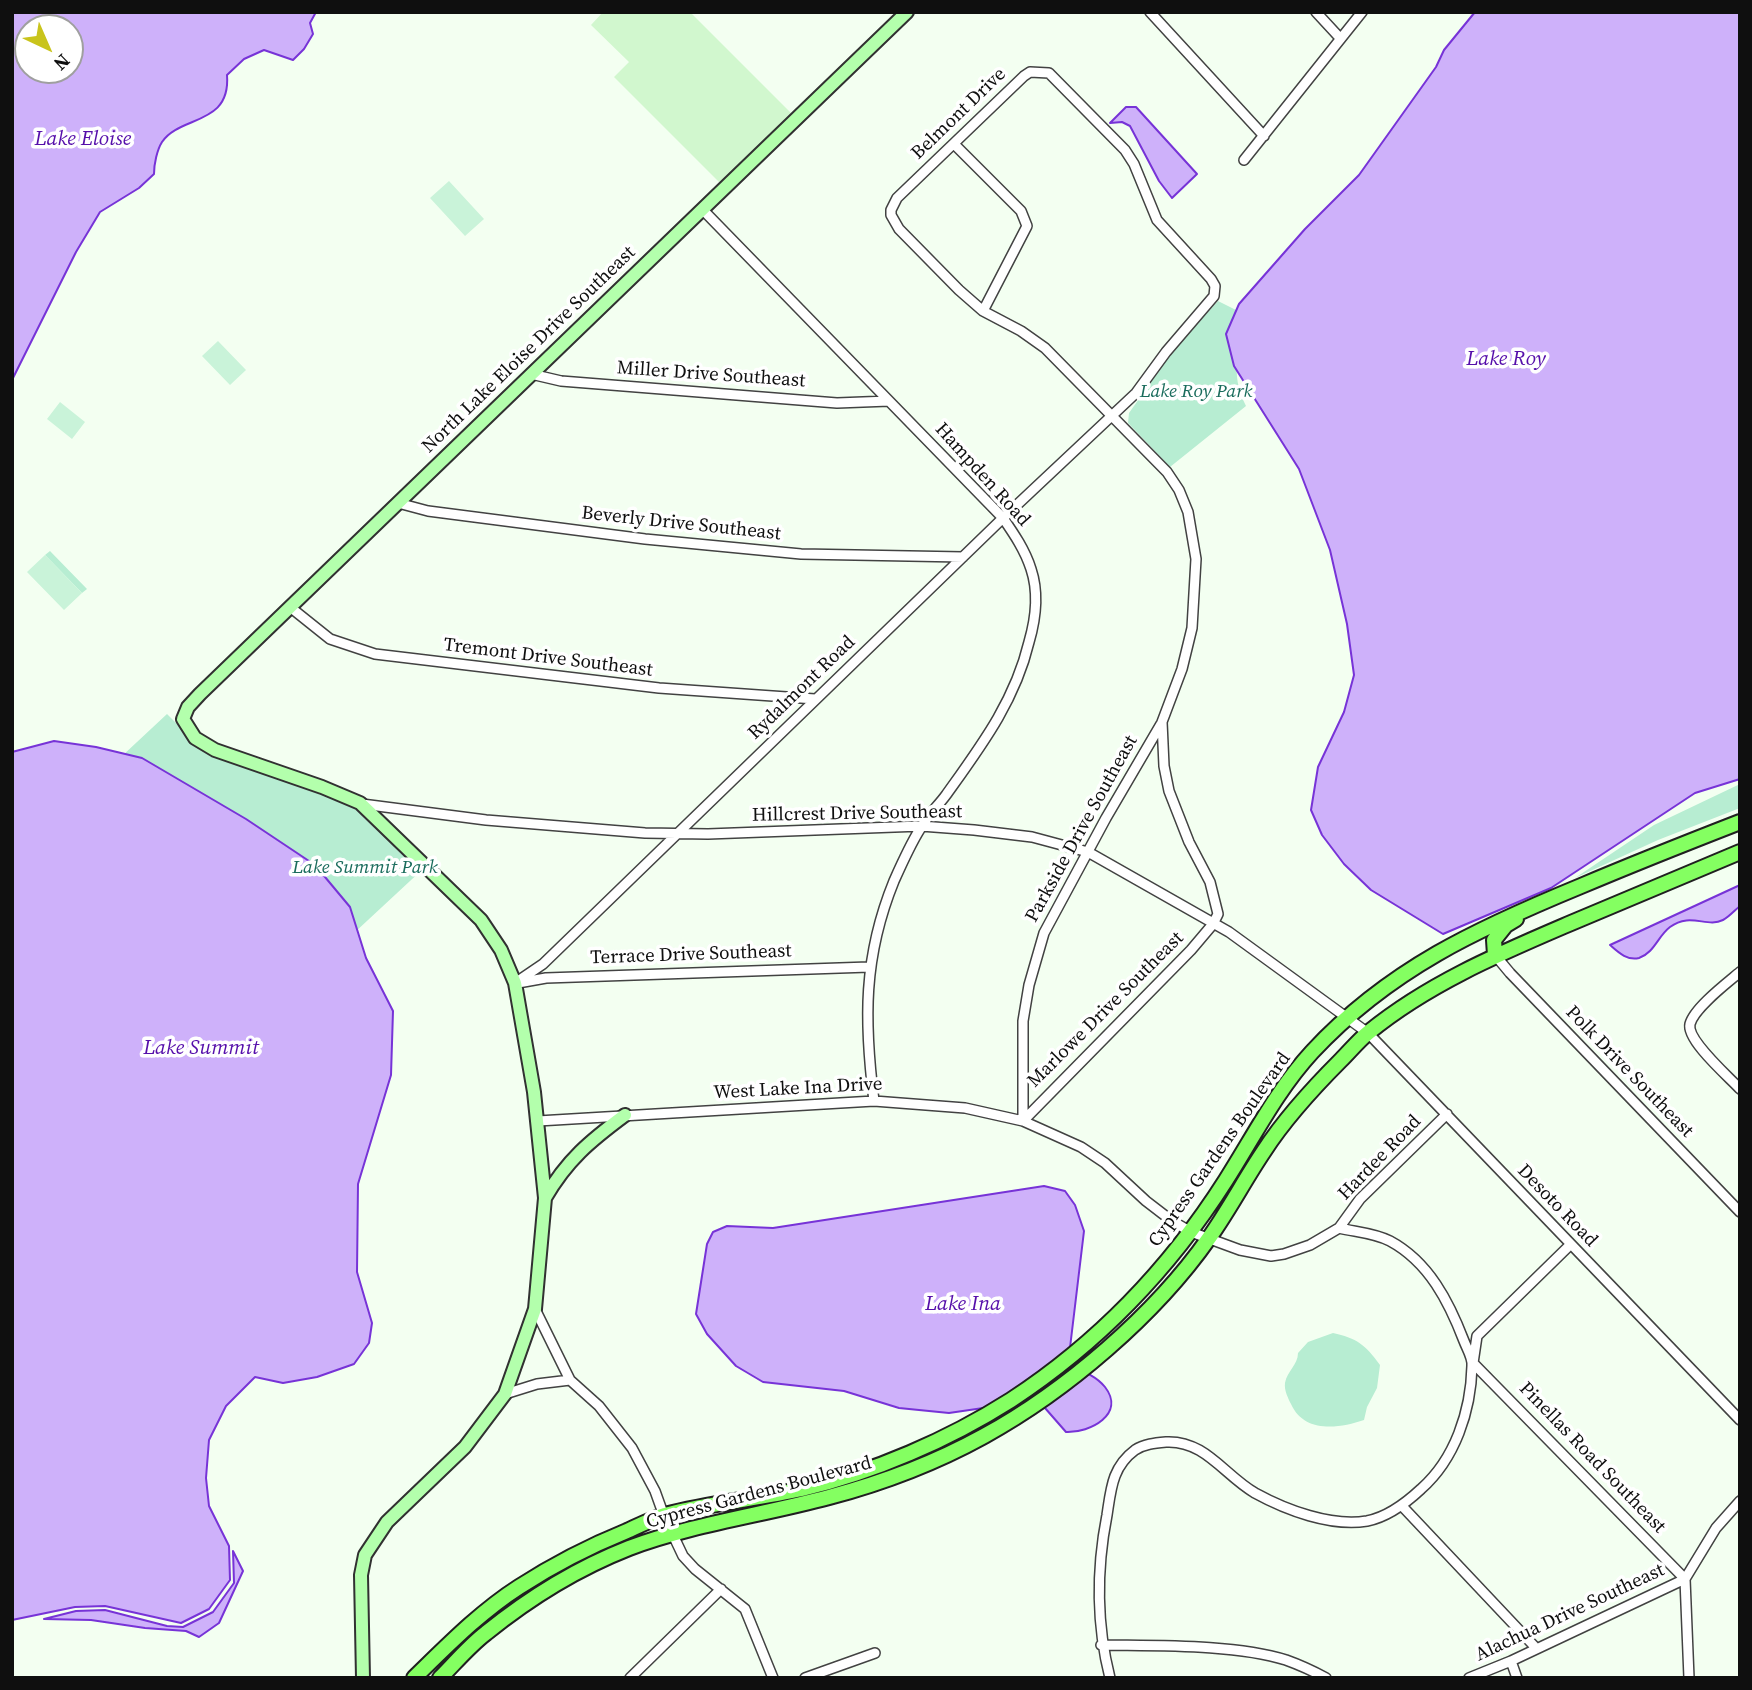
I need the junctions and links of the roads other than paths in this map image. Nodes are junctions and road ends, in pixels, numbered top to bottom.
1 (907, 12) edge
2 (1150, 12) edge
3 (1316, 12) edge
4 (1362, 12) edge
5 (1340, 38) junction
6 (1264, 135) junction
7 (954, 144) junction
8 (1244, 160) dead end
9 (703, 210) junction
10 (983, 311) junction
11 (1187, 327) joint
12 (531, 374) junction
13 (889, 401) junction
14 (1113, 417) junction
15 (398, 503) junction
16 (1003, 518) junction
17 (963, 557) junction
18 (290, 607) junction
19 (815, 699) junction
20 (1162, 722) junction
21 (360, 803) junction
22 (1740, 822) edge
23 (921, 826) junction
24 (678, 833) junction
25 (1088, 852) junction
26 (1740, 852) edge
27 (1540, 902) junction
28 (1213, 924) junction
29 (1496, 955) junction
30 (869, 967) junction
31 (1740, 972) edge
32 (515, 983) junction
33 (1347, 1019) junction
34 (1368, 1033) junction
35 (1740, 1089) edge
36 (874, 1101) junction
37 (1447, 1114) junction
38 (625, 1115) junction
39 (538, 1121) junction
40 (1023, 1121) junction
41 (545, 1198) junction
42 (1740, 1212) edge
43 (1339, 1228) junction
44 (1191, 1232) junction
45 (1209, 1238) junction
46 (1570, 1245) junction
47 (536, 1309) junction
48 (1473, 1363) junction
49 (570, 1380) junction
50 (505, 1394) junction
51 (1740, 1420) edge
52 (1740, 1501) edge
53 (1402, 1506) junction
54 (664, 1516) junction
55 (673, 1534) junction
56 (1685, 1579) junction
57 (721, 1589) junction
58 (1101, 1645) junction
59 (1536, 1648) junction
60 (875, 1653) dead end
61 (1511, 1661) junction
62 (363, 1678) edge
63 (414, 1678) edge
64 (440, 1678) edge
65 (630, 1678) edge
66 (772, 1678) edge
67 (805, 1678) edge
68 (1110, 1678) edge
69 (1326, 1678) edge
70 (1469, 1678) edge
71 (1517, 1678) edge
72 (1689, 1678) edge

1 - 9 street, North Lake Eloise Drive Southeast
2 - 6 street
3 - 5 street
4 - 5 street
5 - 6 street
6 - 8 street
7 - 10 street
7 - 10 street, Belmont Drive
7 - 11 street, Belmont Drive
9 - 12 street, North Lake Eloise Drive Southeast
9 - 13 street, Hampden Road
10 - 14 street, Belmont Drive
11 - 14 street, Rydalmont Road
12 - 13 street, Miller Drive Southeast
12 - 15 street, North Lake Eloise Drive Southeast
13 - 16 street, Hampden Road
14 - 16 street, Rydalmont Road
14 - 20 street, Belmont Drive
15 - 17 street, Beverly Drive Southeast
15 - 18 street, North Lake Eloise Drive Southeast
16 - 17 street, Rydalmont Road
16 - 23 street, Hampden Road
17 - 19 street, Rydalmont Road
18 - 19 street, Tremont Drive Southeast
18 - 21 street, North Lake Eloise Drive Southeast
19 - 24 street, Rydalmont Road
20 - 25 street, Parkside Drive Southeast
20 - 28 street
21 - 24 street, Hillcrest Drive Southeast
21 - 32 street
22 - 27 main road, Cypress Gardens Boulevard
23 - 24 street, Hillcrest Drive Southeast
23 - 25 street, Hillcrest Drive Southeast
23 - 30 street, Hampden Road
24 - 32 street, Rydalmont Road
25 - 28 street, Hillcrest Drive Southeast
25 - 40 street, Parkside Drive Southeast
26 - 29 main road, Cypress Gardens Boulevard
27 - 29 main road
27 - 33 main road, Cypress Gardens Boulevard
28 - 33 street, Hillcrest Drive Southeast
28 - 40 street, Marlowe Drive Southeast
29 - 34 main road, Cypress Gardens Boulevard
29 - 42 street, Polk Drive Southeast
30 - 32 street, Terrace Drive Southeast
30 - 36 street, Hampden Road
31 - 35 street
32 - 39 street
33 - 34 street, Desoto Road
33 - 44 main road, Cypress Gardens Boulevard
34 - 37 street, Desoto Road
34 - 45 main road, Cypress Gardens Boulevard
36 - 38 street, West Lake Ina Drive
36 - 40 street, West Lake Ina Drive
37 - 43 street, Hardee Road
37 - 46 street, Desoto Road
38 - 39 street, West Lake Ina Drive
38 - 41 street
39 - 41 street
40 - 44 street, West Lake Ina Drive
41 - 47 street
43 - 45 street, West Lake Ina Drive
43 - 48 street
44 - 45 street, West Lake Ina Drive
44 - 54 main road, Cypress Gardens Boulevard
45 - 55 main road, Cypress Gardens Boulevard
46 - 48 street
46 - 51 street, Desoto Road
47 - 49 street
47 - 50 street
48 - 53 street
48 - 56 street, Pinellas Road Southeast
49 - 50 street
49 - 54 street
50 - 62 street
52 - 56 street
53 - 58 street
53 - 59 street
54 - 55 street
54 - 63 main road, Cypress Gardens Boulevard
55 - 57 street
55 - 64 main road, Cypress Gardens Boulevard
56 - 59 street, Alachua Drive Southeast
56 - 72 street
57 - 65 street
57 - 66 street
58 - 68 street
58 - 69 street
59 - 61 street, Alachua Drive Southeast
60 - 67 street
61 - 70 street, Alachua Drive Southeast
61 - 71 street

